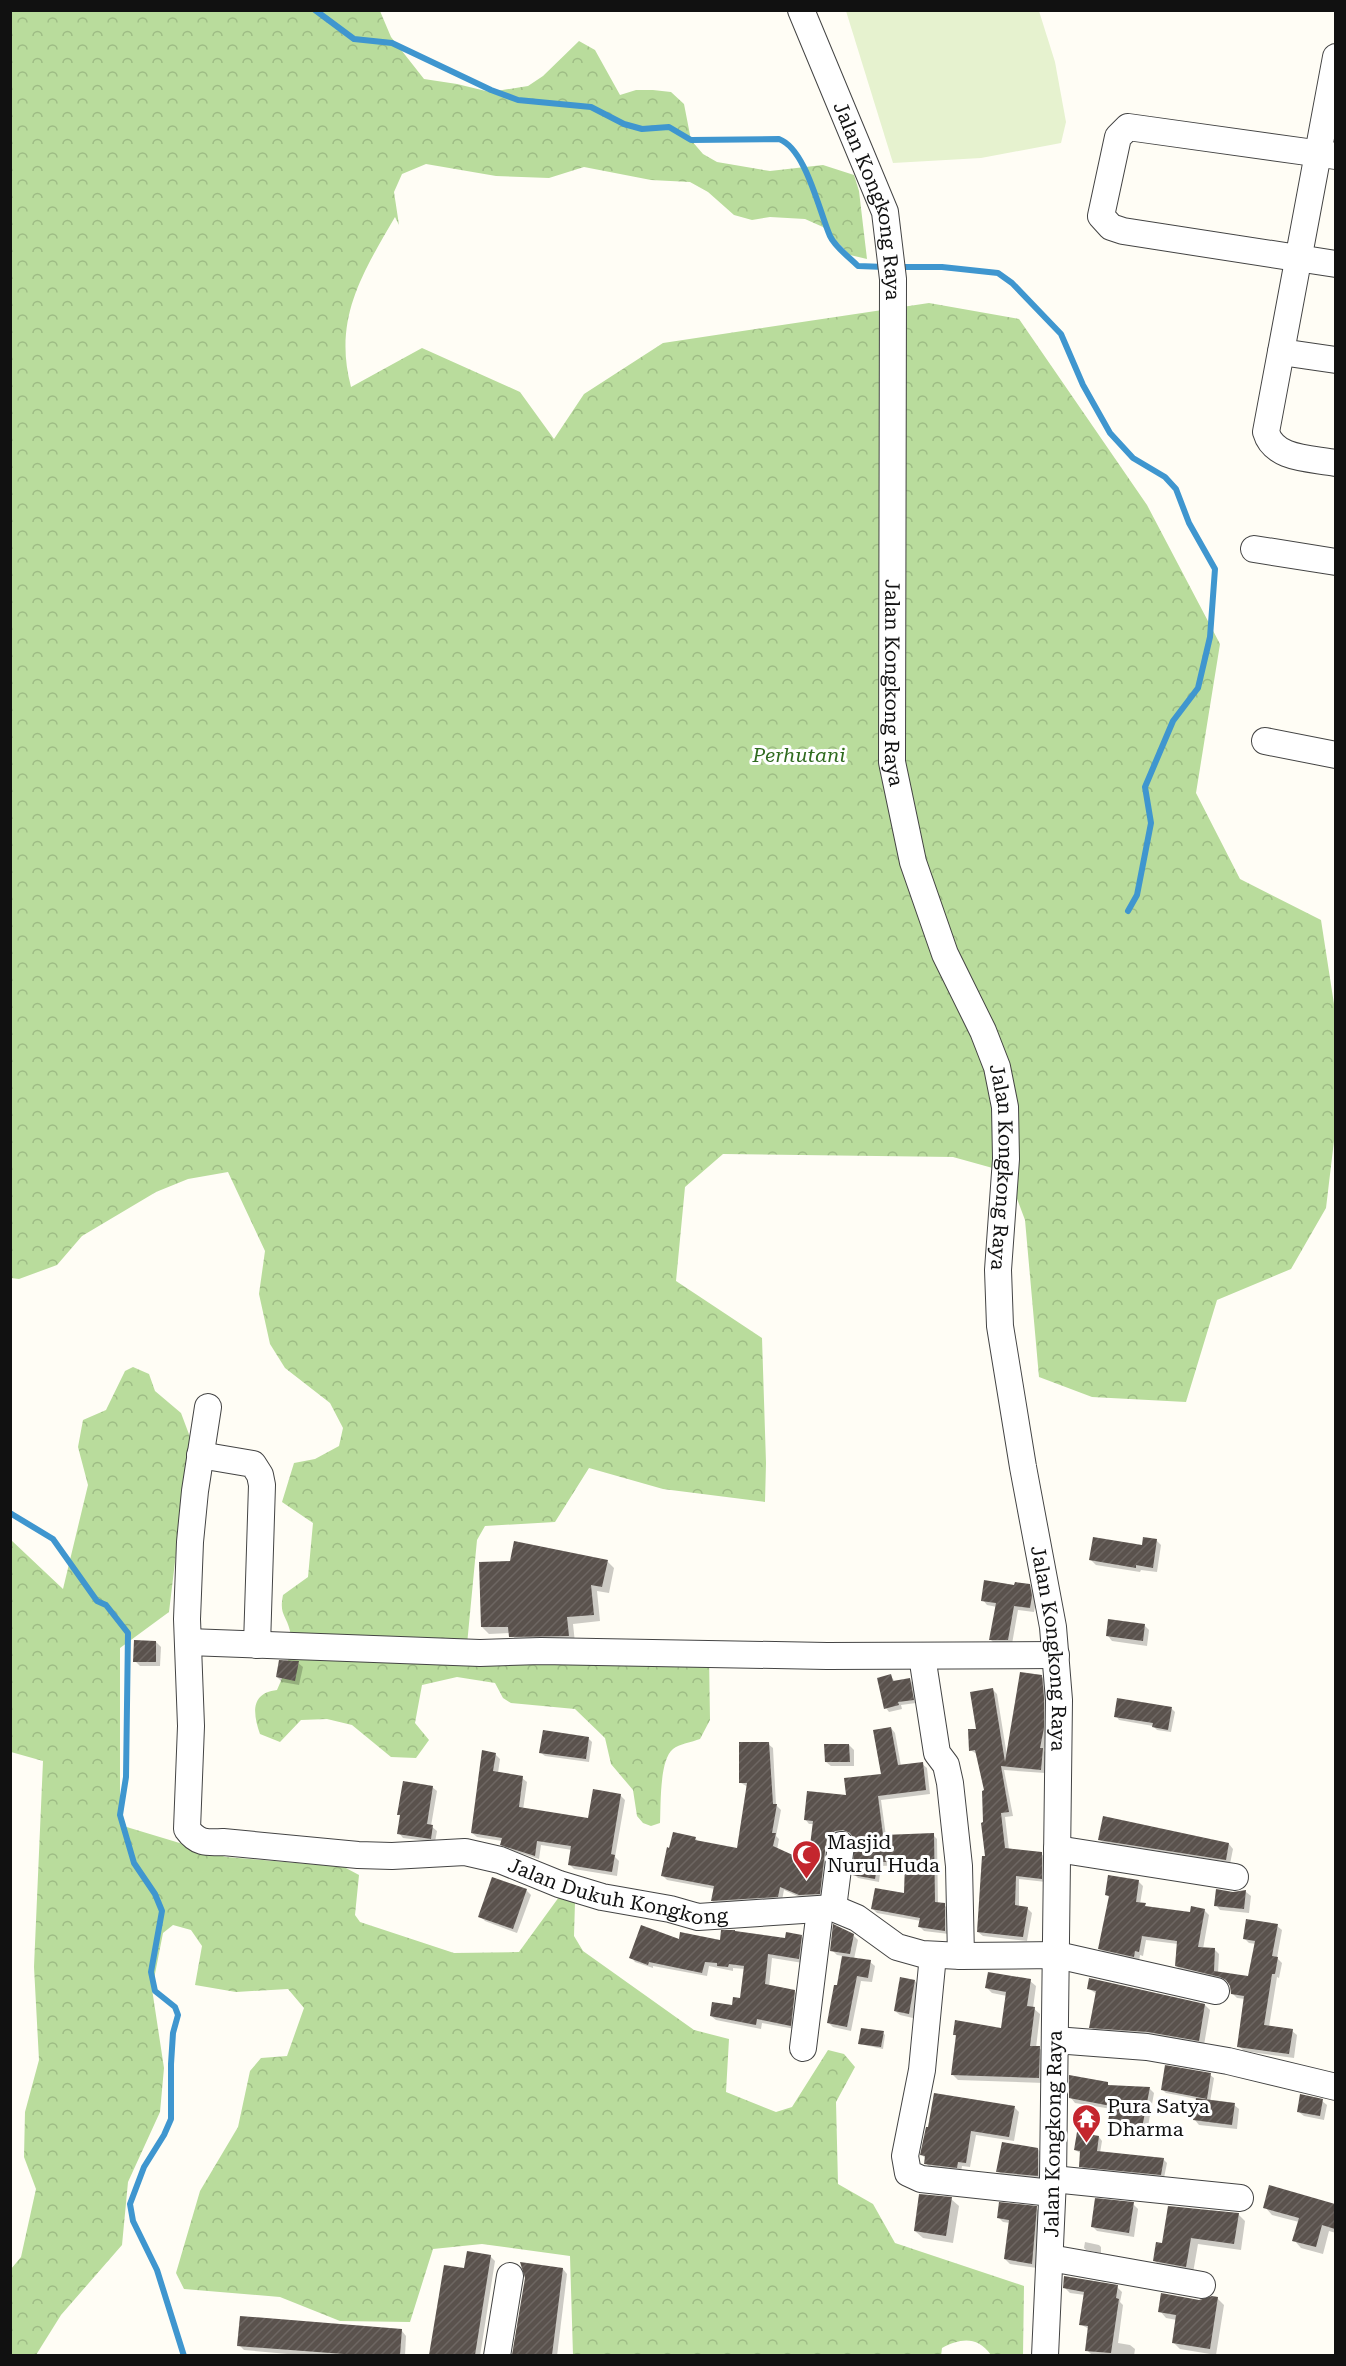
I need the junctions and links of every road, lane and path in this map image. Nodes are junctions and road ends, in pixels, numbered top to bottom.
1 (801, 10) edge
2 (1335, 57) edge
3 (1327, 154) edge
4 (1299, 260) junction
5 (1335, 264) edge
6 (1281, 352) junction
7 (1335, 360) edge
8 (1335, 463) edge
9 (1254, 549) dead end
10 (1335, 562) edge
11 (1265, 741) dead end
12 (1335, 755) edge
13 (208, 1407) dead end
14 (200, 1455) junction
15 (188, 1642) junction
16 (257, 1645) junction
17 (1056, 1655) junction
18 (922, 1656) junction
19 (841, 1845) dead end
20 (1057, 1849) junction
21 (1235, 1877) dead end
22 (827, 1909) junction
23 (1056, 1954) junction
24 (933, 1955) junction
25 (961, 1956) junction
26 (1216, 1991) dead end
27 (1055, 2040) junction
28 (803, 2048) dead end
29 (1335, 2087) edge
30 (1053, 2186) junction
31 (1240, 2198) dead end
32 (1050, 2258) junction
33 (510, 2276) dead end
34 (1202, 2285) dead end
35 (497, 2355) edge
36 (1046, 2355) edge

1 - 17 street, Jalan Kongkong Raya
2 - 3 street
3 - 4 street
3 - 4 street
4 - 5 street
4 - 6 street
6 - 7 street
6 - 8 street
9 - 10 street
11 - 12 street
13 - 14 street
14 - 15 street
14 - 16 street
15 - 16 street
15 - 22 street, Jalan Dukuh Kongkong
16 - 18 street
17 - 18 street
17 - 20 street, Jalan Kongkong Raya
18 - 25 street
19 - 22 street
20 - 21 street
20 - 23 street, Jalan Kongkong Raya
22 - 24 street, Jalan Dukuh Kongkong
22 - 28 street
23 - 25 street, Jalan Dukuh Kongkong
23 - 26 street, Jalan Dukuh Kongkong
23 - 27 street, Jalan Kongkong Raya
24 - 25 street, Jalan Dukuh Kongkong
24 - 30 street
27 - 29 street
27 - 30 street, Jalan Kongkong Raya
30 - 31 street
30 - 32 street, Jalan Kongkong Raya
32 - 34 street
32 - 36 street, Jalan Kongkong Raya
33 - 35 street

